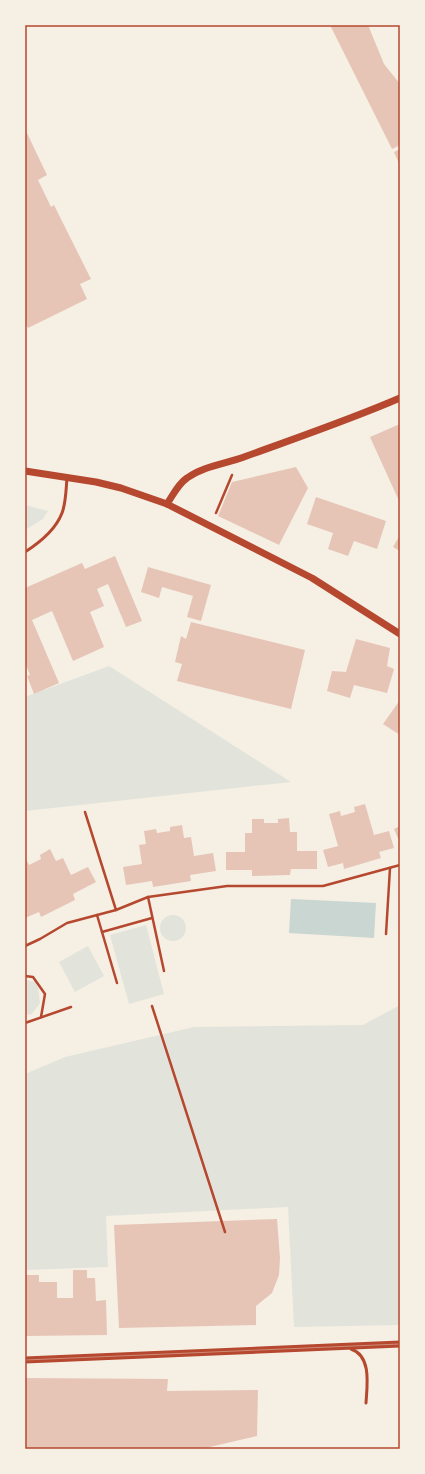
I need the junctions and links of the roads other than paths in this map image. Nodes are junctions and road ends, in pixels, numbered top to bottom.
1 (400, 398) edge
2 (25, 471) edge
3 (67, 478) junction
4 (167, 504) junction
5 (25, 552) edge
6 (400, 634) edge
7 (400, 1344) edge
8 (344, 1346) junction
9 (25, 1360) edge
10 (366, 1403) dead end

1 - 4 street
2 - 3 street
3 - 4 street
3 - 5 lane
4 - 6 street
7 - 8 street
8 - 9 street
8 - 10 lane

